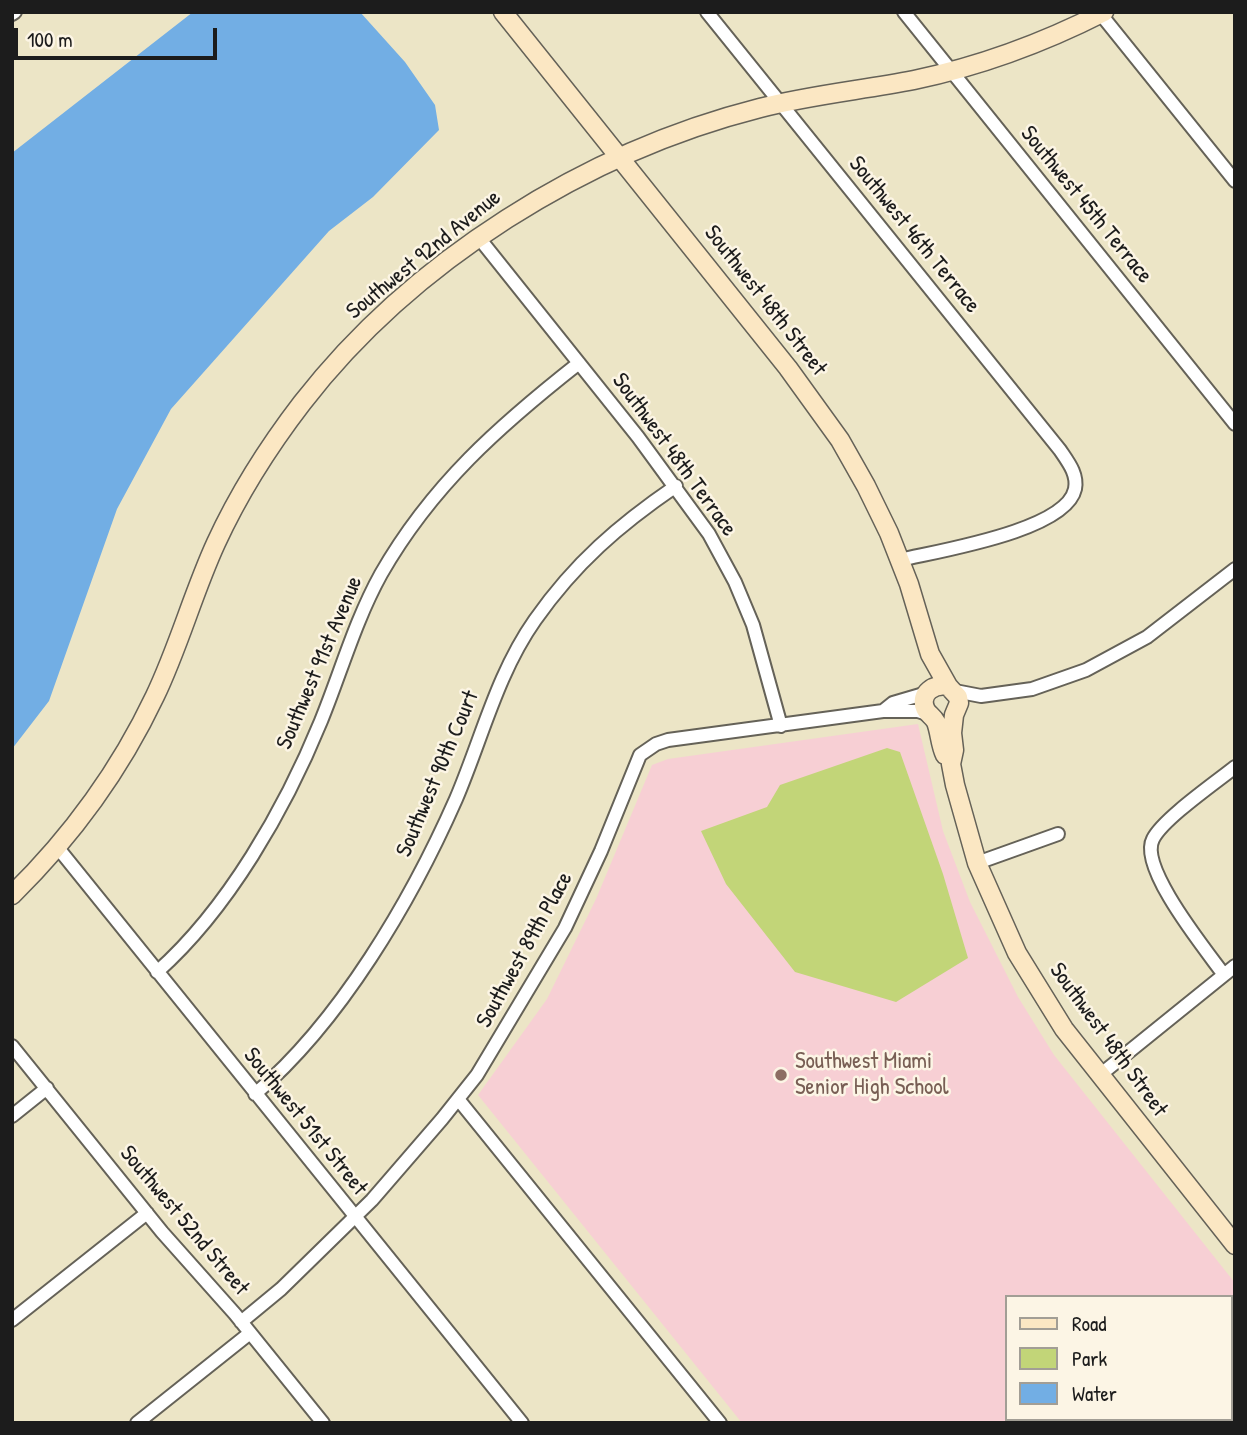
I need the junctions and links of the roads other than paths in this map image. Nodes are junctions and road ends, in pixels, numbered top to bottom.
1 (503, 12) edge
2 (707, 12) edge
3 (904, 12) edge
4 (1101, 13) edge
5 (950, 71) junction
6 (781, 103) junction
7 (619, 158) junction
8 (1235, 181) edge
9 (479, 238) junction
10 (579, 363) junction
11 (1235, 424) edge
12 (676, 486) junction
13 (900, 560) junction
14 (1235, 569) edge
15 (930, 654) junction
16 (952, 689) junction
17 (928, 691) junction
18 (981, 696) junction
19 (883, 711) junction
20 (956, 712) junction
21 (932, 717) junction
22 (781, 726) junction
23 (951, 764) junction
24 (1235, 767) edge
25 (1058, 834) dead end
26 (58, 848) junction
27 (977, 863) junction
28 (12, 895) edge
29 (1235, 966) edge
30 (157, 972) junction
31 (1224, 975) junction
32 (12, 1046) edge
33 (1100, 1075) junction
34 (47, 1088) junction
35 (255, 1094) junction
36 (458, 1099) junction
37 (12, 1116) edge
38 (147, 1213) junction
39 (355, 1217) junction
40 (1235, 1245) edge
41 (12, 1320) edge
42 (241, 1321) junction
43 (250, 1333) junction
44 (137, 1423) edge
45 (323, 1423) edge
46 (522, 1423) edge
47 (720, 1423) edge

1 - 7 street, Southwest 48th Street
2 - 6 street, Southwest 46th Terrace
3 - 5 street, Southwest 45th Terrace
4 - 5 street, Southwest 92nd Avenue
4 - 8 street
5 - 6 street, Southwest 92nd Avenue
5 - 11 street, Southwest 45th Terrace
6 - 7 street, Southwest 92nd Avenue
6 - 13 street, Southwest 46th Terrace
7 - 9 street, Southwest 92nd Avenue
7 - 13 street, Southwest 48th Street
9 - 10 street, Southwest 48th Terrace
9 - 26 street, Southwest 92nd Avenue
10 - 12 street, Southwest 48th Terrace
10 - 30 street, Southwest 91st Avenue
12 - 22 street, Southwest 48th Terrace
12 - 35 street, Southwest 90th Court
13 - 15 street, Southwest 48th Street
14 - 18 street
15 - 16 street, Southwest 48th Street
15 - 17 street, Southwest 48th Street
16 - 17 street
16 - 18 street
16 - 20 street, Southwest 48th Street
17 - 19 street, Southwest 89th Place
17 - 21 street, Southwest 48th Street
18 - 20 street
19 - 21 street, Southwest 89th Place
19 - 22 street, Southwest 89th Place
20 - 21 street
20 - 23 street, Southwest 48th Street
21 - 23 street, Southwest 48th Street
22 - 36 street, Southwest 89th Place
23 - 27 street, Southwest 48th Street
24 - 31 street
25 - 27 street
26 - 28 street, Southwest 92nd Avenue
26 - 30 street, Southwest 51st Street
27 - 33 street, Southwest 48th Street
29 - 31 street
30 - 35 street, Southwest 51st Street
31 - 33 street
32 - 34 street, Southwest 52nd Street
33 - 40 street, Southwest 48th Street
34 - 37 street
34 - 38 street, Southwest 52nd Street
35 - 39 street, Southwest 51st Street
36 - 39 street, Southwest 89th Place
36 - 47 street
38 - 41 street
38 - 42 street, Southwest 52nd Street
39 - 42 street, Southwest 89th Place
39 - 46 street, Southwest 51st Street
42 - 43 street, Southwest 52nd Street
43 - 44 street
43 - 45 street, Southwest 52nd Street

